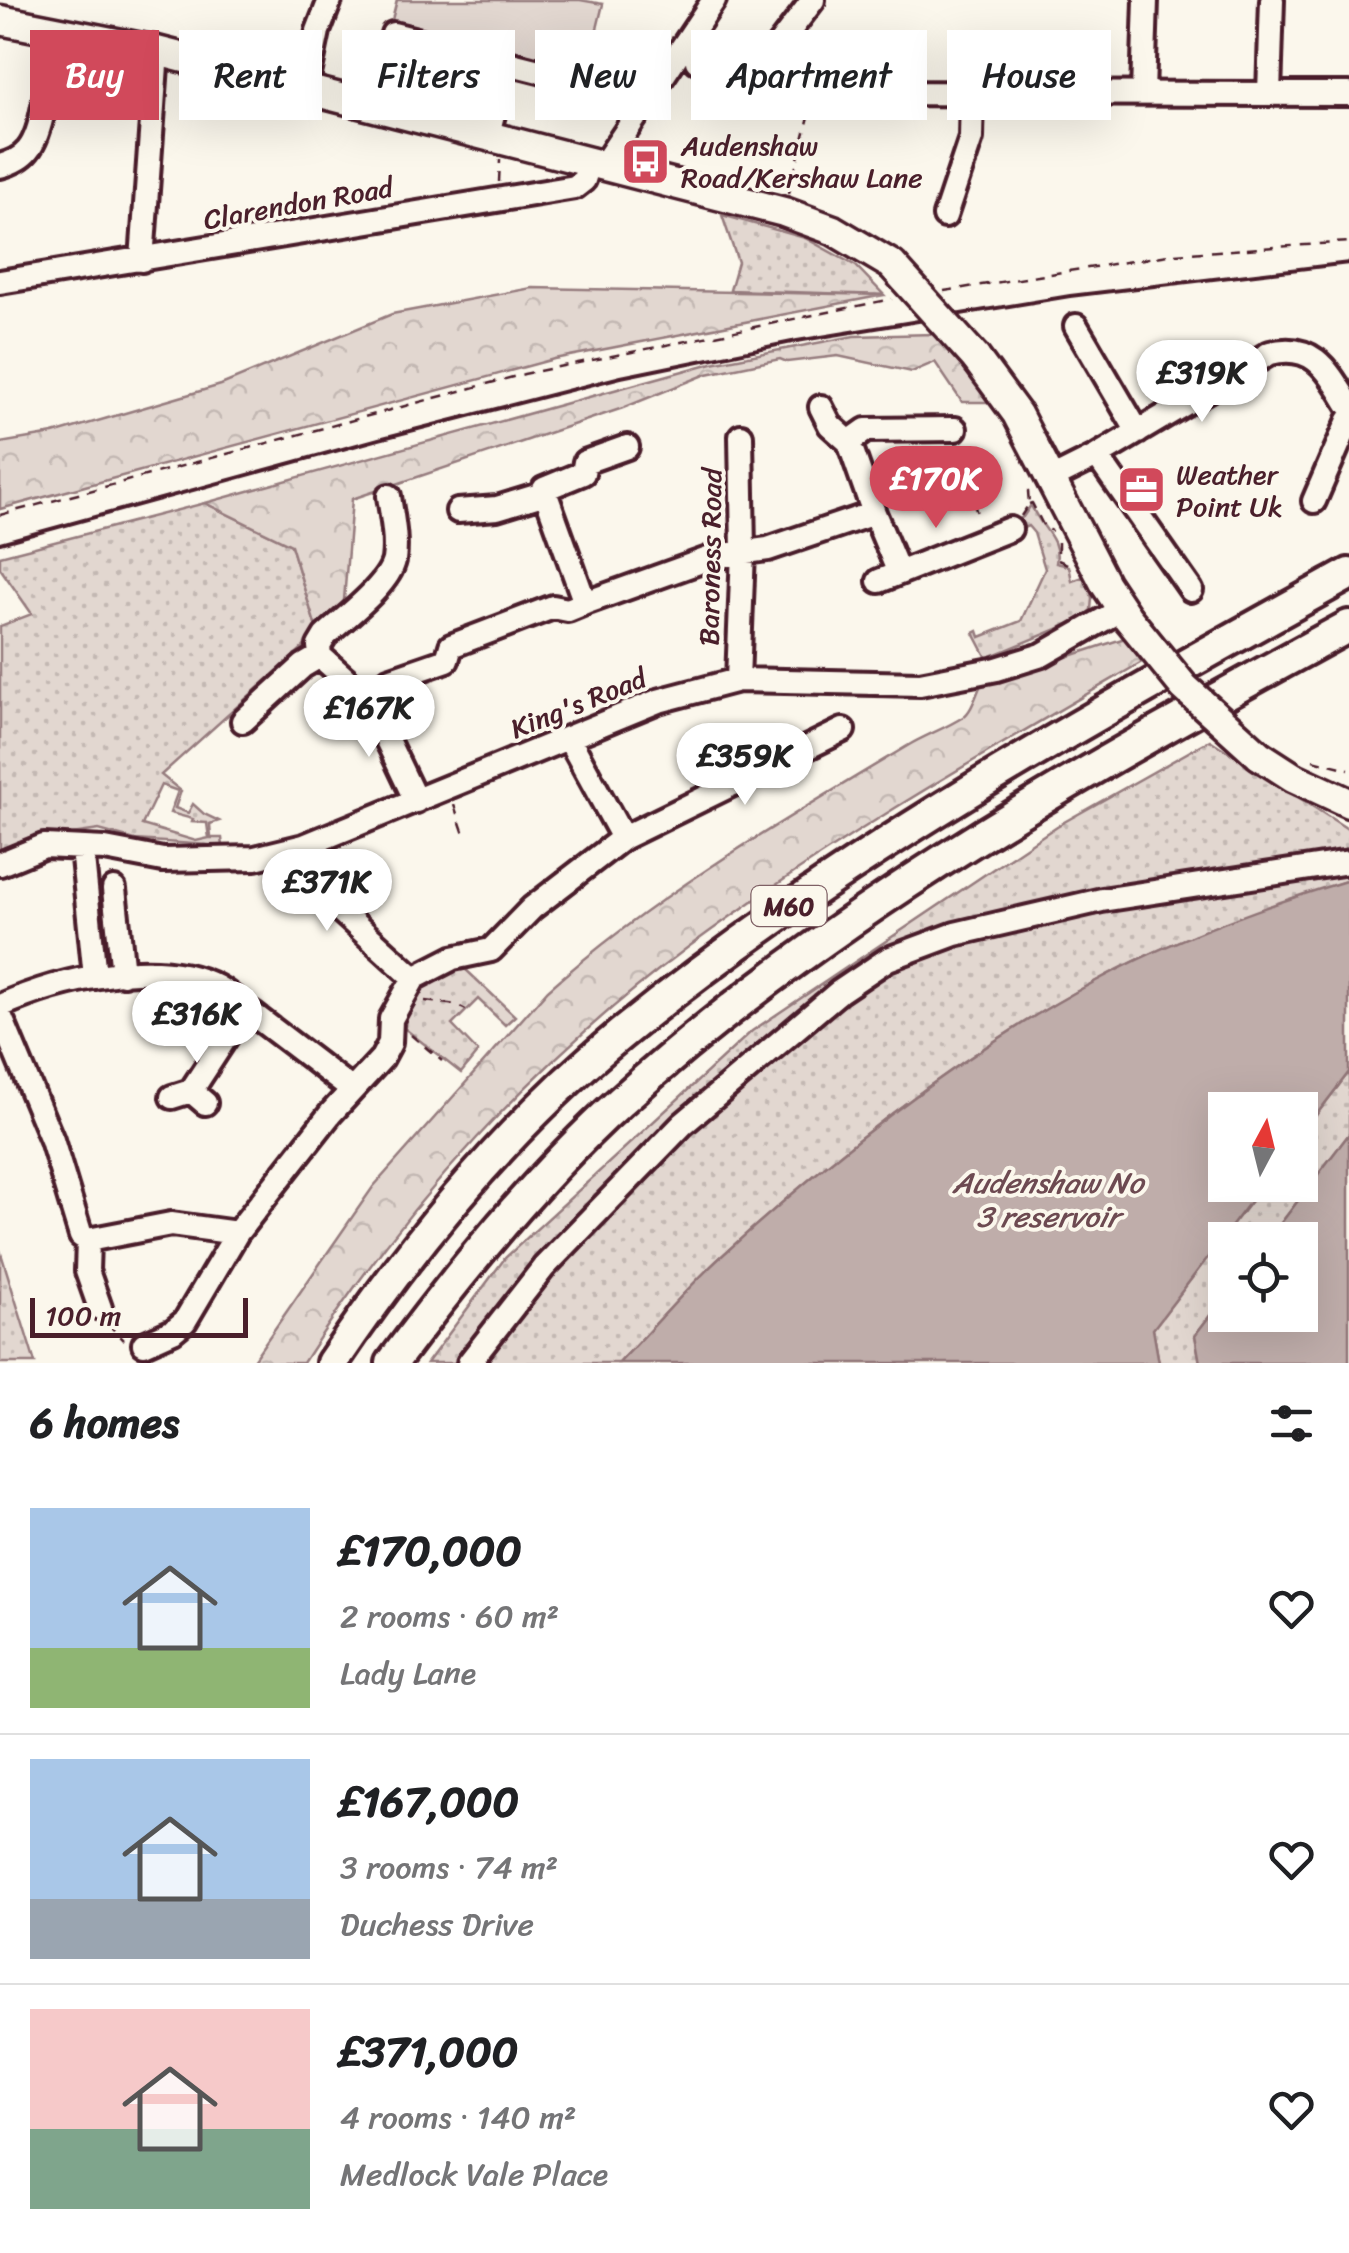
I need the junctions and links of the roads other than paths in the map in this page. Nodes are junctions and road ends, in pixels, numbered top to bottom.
1 (330, 0) edge
2 (714, 0) edge
3 (813, 0) edge
4 (1146, 0) edge
5 (1272, 0) edge
6 (0, 20) edge
7 (53, 30) edge
8 (318, 30) edge
9 (790, 30) edge
10 (671, 66) edge
11 (322, 93) edge
12 (1111, 93) edge
13 (1143, 93) junction
14 (1269, 94) junction
15 (1349, 94) edge
16 (39, 120) edge
17 (152, 120) edge
18 (496, 120) edge
19 (633, 120) edge
20 (971, 120) edge
21 (493, 135) junction
22 (597, 162) junction
23 (0, 166) edge
24 (945, 216) dead end
25 (142, 260) junction
26 (0, 282) edge
27 (1076, 326) dead end
28 (1349, 406) edge
29 (821, 407) dead end
30 (1349, 420) edge
31 (955, 429) dead end
32 (1151, 434) junction
33 (741, 436) dead end
34 (849, 442) junction
35 (626, 447) dead end
36 (1098, 456) junction
37 (1050, 479) junction
38 (545, 491) junction
39 (388, 496) dead end
40 (1314, 501) dead end
41 (458, 511) dead end
42 (874, 513) junction
43 (1014, 524) road end
44 (743, 551) junction
45 (1349, 574) edge
46 (1191, 590) dead end
47 (593, 601) junction
48 (1124, 613) junction
49 (1349, 626) edge
50 (320, 656) junction
51 (738, 680) junction
52 (367, 698) junction
53 (243, 722) dead end
54 (843, 730) dead end
55 (568, 739) junction
56 (416, 801) junction
57 (1349, 803) edge
58 (623, 838) junction
59 (304, 846) junction
60 (82, 848) junction
61 (1349, 862) edge
62 (0, 864) edge
63 (114, 890) dead end
64 (123, 974) junction
65 (95, 978) junction
66 (410, 984) junction
67 (0, 1006) edge
68 (244, 1008) junction
69 (0, 1014) edge
70 (352, 1090) junction
71 (190, 1097) dead end
72 (237, 1233) junction
73 (88, 1240) junction
74 (100, 1308) road end
75 (134, 1342) road end
76 (332, 1363) edge
77 (392, 1363) edge
78 (469, 1363) edge

1 - 8 street
2 - 10 street, Clarendon Road
3 - 9 street
4 - 13 street
5 - 14 street
6 - 7 main road
11 - 21 main road
12 - 13 street
13 - 14 street
14 - 15 street
16 - 23 street
17 - 25 street
18 - 21 street
19 - 22 street, Clarendon Road
20 - 24 street
21 - 22 main road
22 - 25 street, Clarendon Road
22 - 37 main road, bridge
25 - 26 street, Clarendon Road
27 - 32 street
28 - 32 street
29 - 34 street
30 - 40 street
31 - 34 street
32 - 36 street
33 - 44 street, Baroness Road
34 - 42 street
35 - 38 street
36 - 37 street
36 - 46 street
37 - 48 main road
38 - 41 street
38 - 47 street
39 - 50 street
42 - 43 street
42 - 44 street
44 - 47 street
44 - 51 street, Baroness Road
45 - 76 highway, M60
47 - 52 street
48 - 51 street, King's Road
48 - 57 main road, bridge
49 - 77 highway, M60
50 - 52 street
50 - 53 street
51 - 55 street, King's Road
52 - 56 street
54 - 58 street
55 - 56 street, King's Road
55 - 58 street
56 - 59 street, King's Road
58 - 66 street
59 - 60 street, King's Road
59 - 66 street
60 - 62 street, King's Road
60 - 65 street
61 - 78 street
63 - 64 street
64 - 65 street
64 - 68 street
65 - 67 street
66 - 70 street
68 - 70 street
68 - 71 street
69 - 73 street
70 - 72 street
72 - 73 street
72 - 75 street
73 - 74 street

